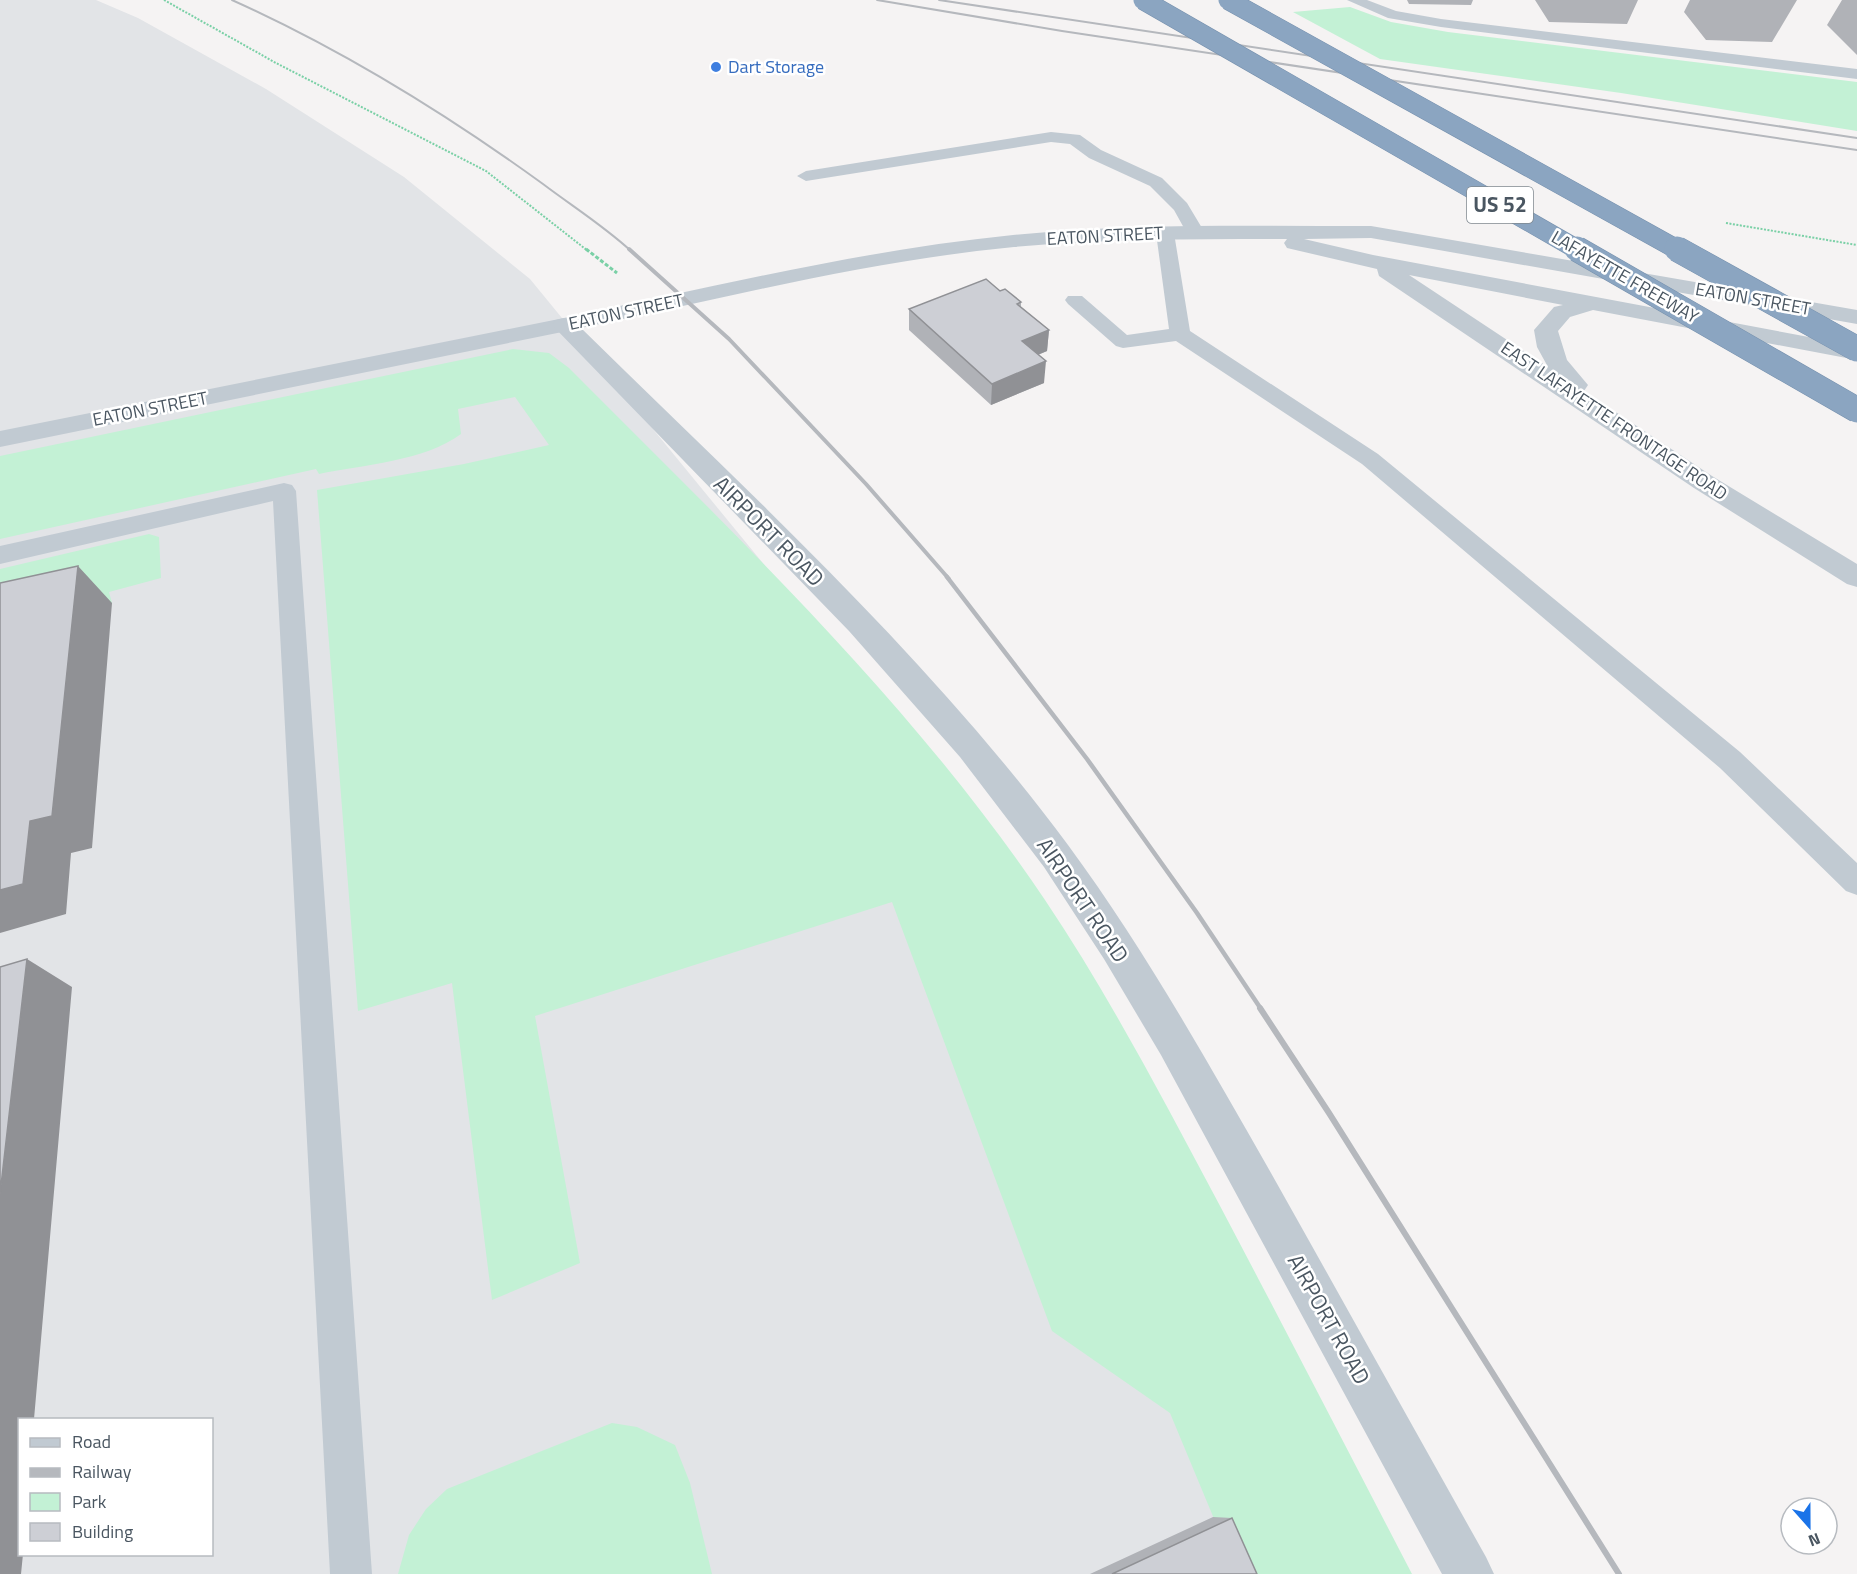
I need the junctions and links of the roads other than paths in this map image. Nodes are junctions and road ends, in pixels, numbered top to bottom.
1 (1143, 0) edge
2 (1228, 0) edge
3 (1354, 0) edge
4 (1857, 74) edge
5 (806, 176) dead end
6 (1165, 233) junction
7 (1196, 233) junction
8 (1258, 235) junction
9 (1373, 262) junction
10 (1075, 300) dead end
11 (1592, 302) junction
12 (1811, 309) junction
13 (1857, 317) edge
14 (564, 325) junction
15 (1180, 334) junction
16 (1857, 351) edge
17 (1857, 411) edge
18 (1611, 419) junction
19 (0, 439) edge
20 (0, 555) edge
21 (1857, 577) edge
22 (1857, 882) edge
23 (351, 1574) edge
24 (1469, 1574) edge

1 - 17 highway, LAFAYETTE FREEWAY / US 52, bridge
2 - 16 highway, US 52, bridge
3 - 4 lane
5 - 7 lane
6 - 7 street, EATON STREET
6 - 14 street, EATON STREET
6 - 15 lane
7 - 8 street, EATON STREET
8 - 9 street, EATON STREET
8 - 12 street, EATON STREET
9 - 11 street, EATON STREET
9 - 18 street, EAST LAFAYETTE FRONTAGE ROAD
10 - 15 lane
11 - 12 street
11 - 16 street, EATON STREET
11 - 18 street
12 - 13 street, EATON STREET
14 - 19 street, EATON STREET
14 - 24 street, AIRPORT ROAD
15 - 22 lane
18 - 21 street, EAST LAFAYETTE FRONTAGE ROAD
20 - 23 lane

